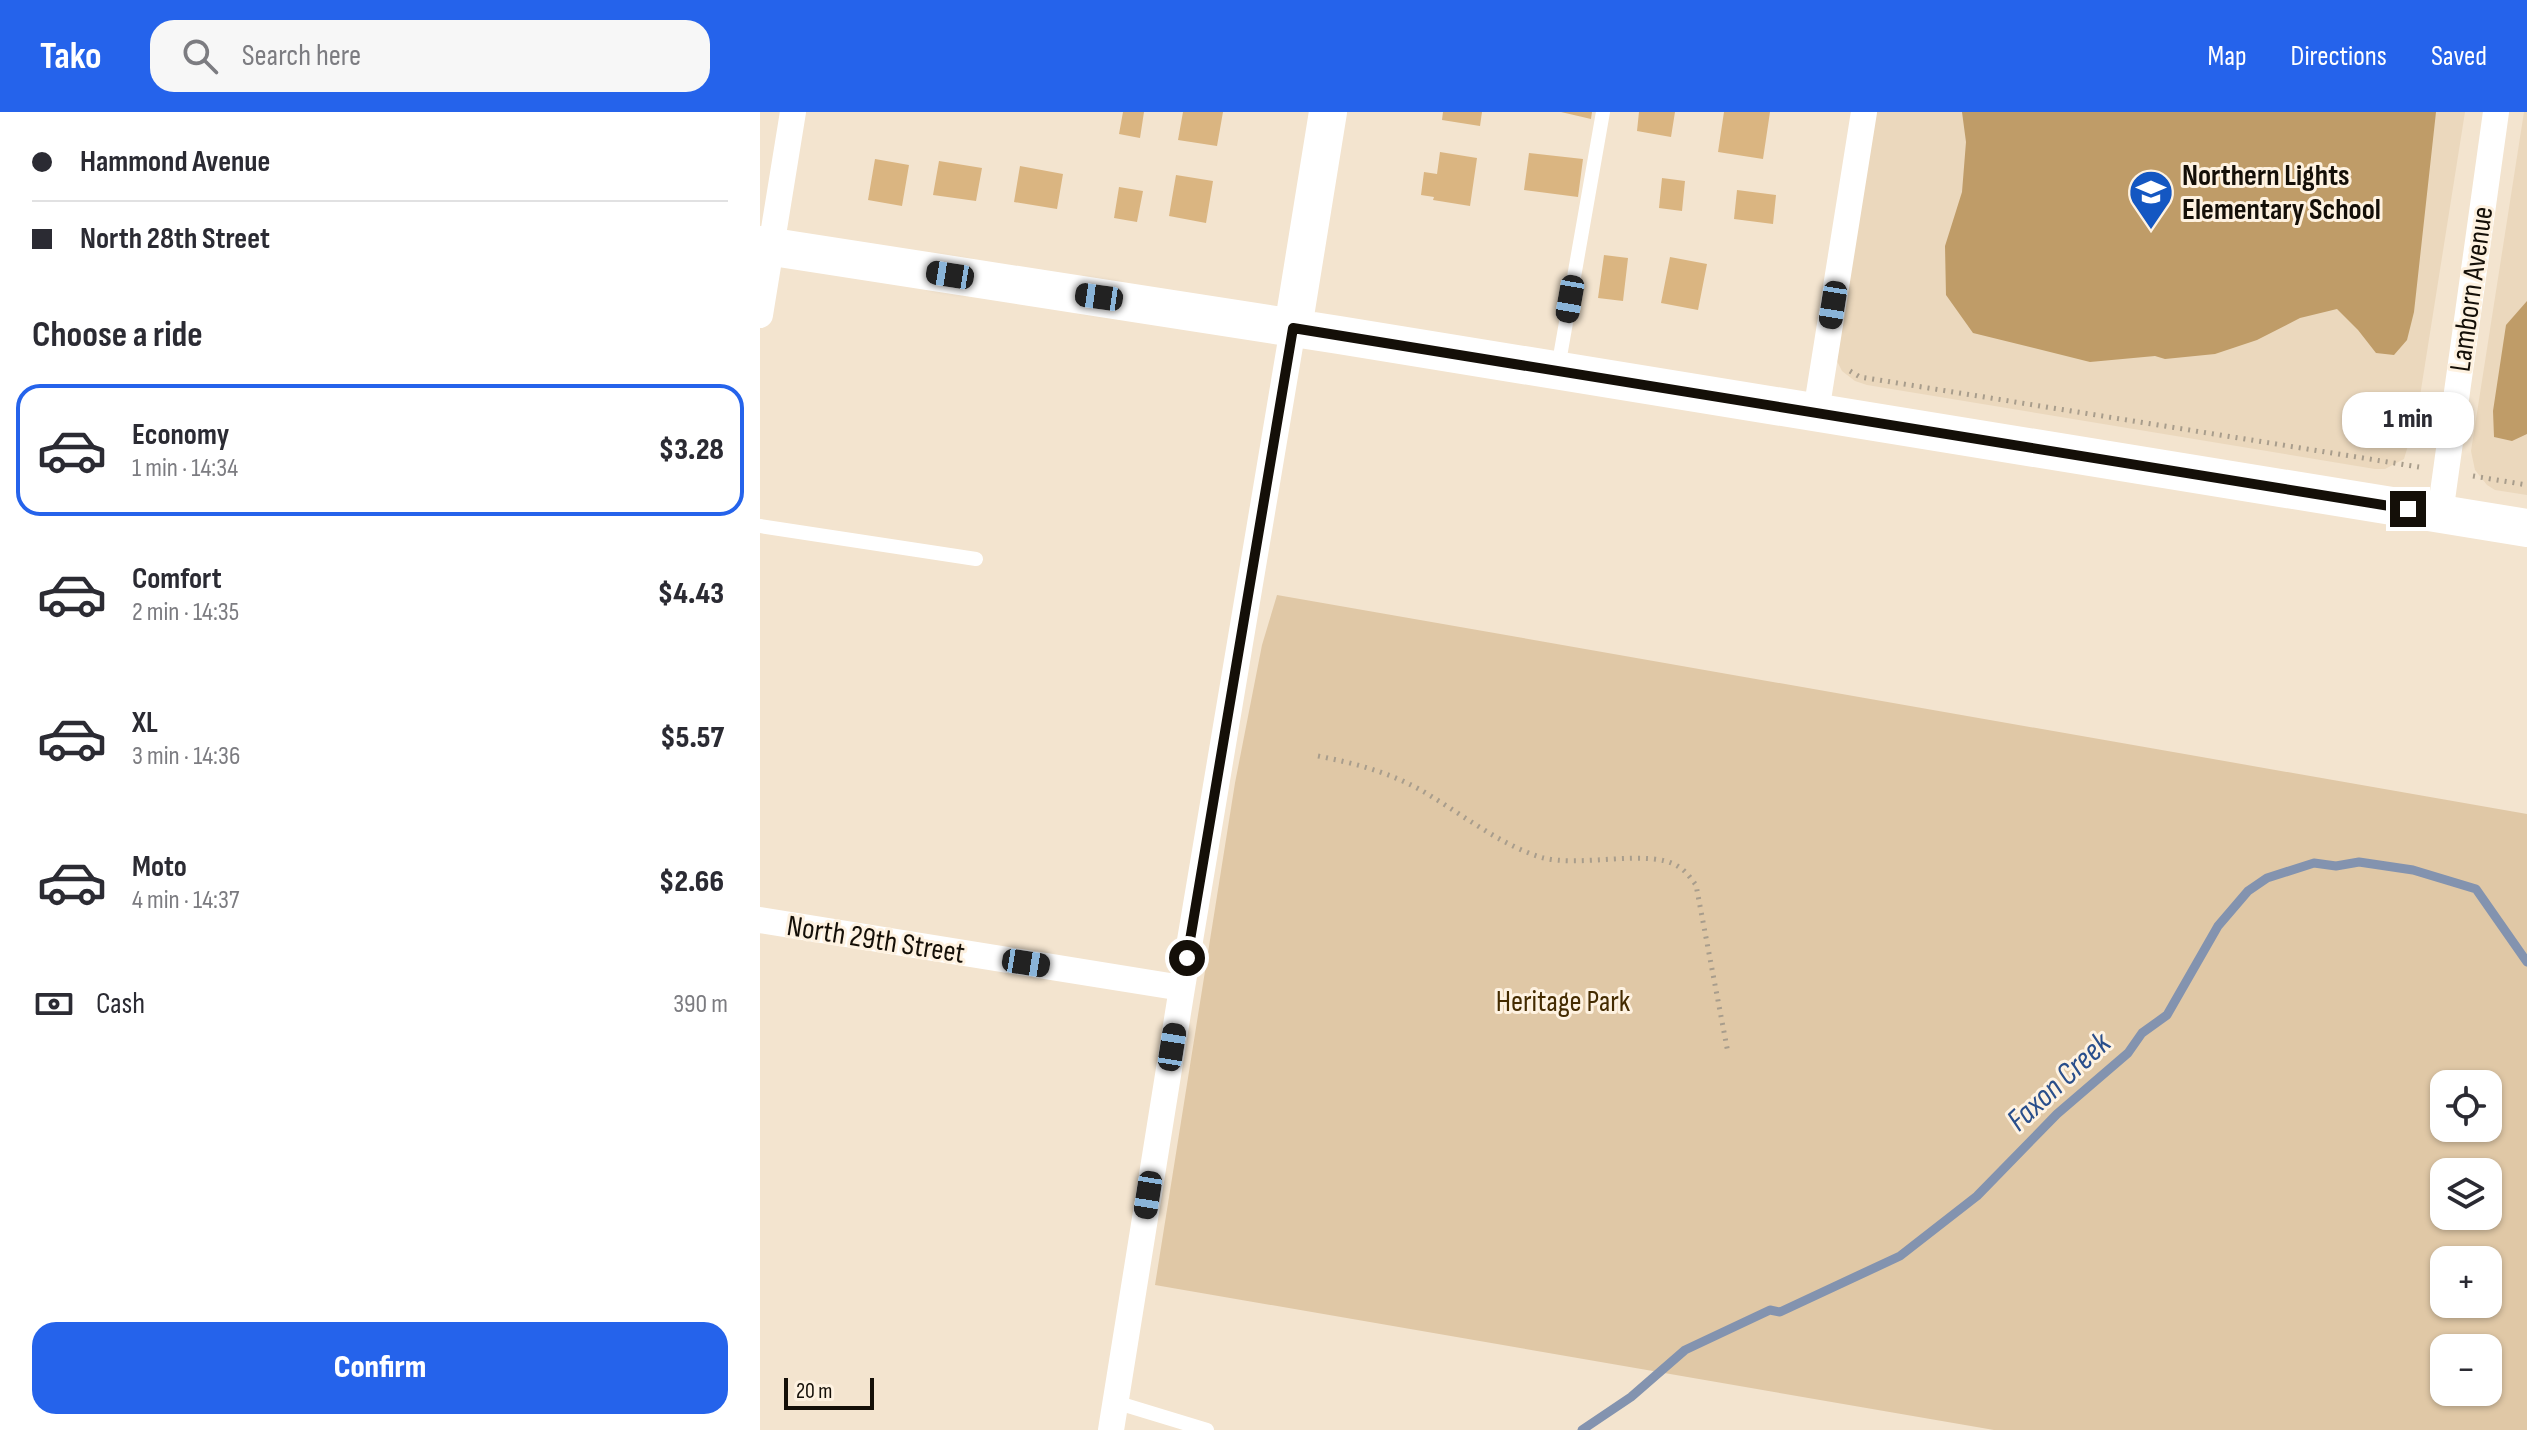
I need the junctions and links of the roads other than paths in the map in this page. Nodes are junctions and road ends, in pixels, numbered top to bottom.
1 (793, 112) edge
2 (1328, 112) edge
3 (1603, 112) edge
4 (1864, 112) edge
5 (2496, 112) edge
6 (765, 246) edge
7 (760, 315) edge
8 (1293, 328) junction
9 (1558, 371) junction
10 (1816, 412) junction
11 (2440, 514) junction
12 (760, 526) edge
13 (2527, 528) edge
14 (976, 559) dead end
15 (760, 920) edge
16 (1182, 988) junction
17 (1115, 1402) junction
18 (1111, 1430) edge
19 (1207, 1430) edge

1 - 6 street
2 - 8 main road
3 - 9 lane
4 - 10 street
5 - 11 street, Lamborn Avenue
6 - 7 street
6 - 8 main road
8 - 9 main road
8 - 16 street
9 - 10 main road
10 - 11 main road
11 - 13 main road
12 - 14 lane
15 - 16 street, North 29th Street
16 - 17 street
17 - 18 street
17 - 19 lane

